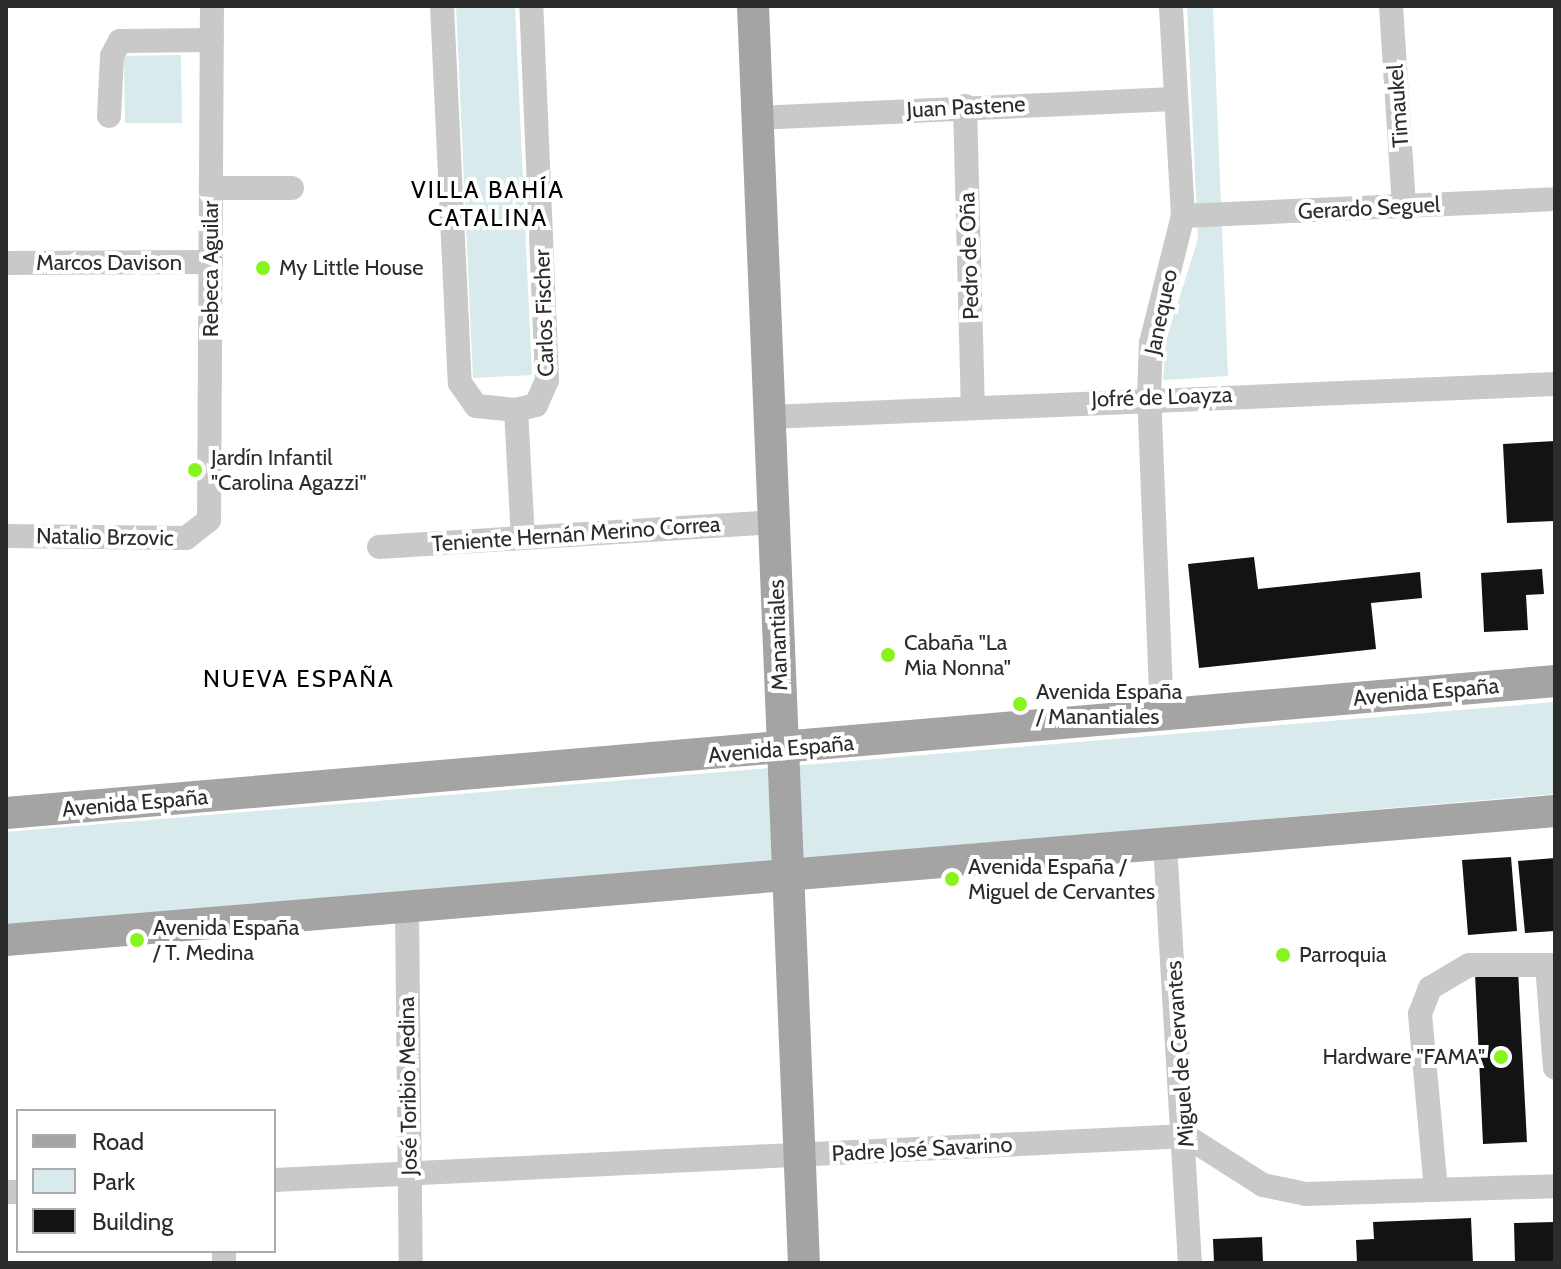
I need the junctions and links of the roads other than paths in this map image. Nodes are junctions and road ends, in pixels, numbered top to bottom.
1 (212, 6) edge
2 (442, 6) edge
3 (531, 6) edge
4 (753, 6) edge
5 (1171, 6) edge
6 (1391, 6) edge
7 (212, 40) junction
8 (1174, 99) junction
9 (965, 106) junction
10 (109, 116) dead end
11 (757, 118) junction
12 (212, 188) junction
13 (292, 188) dead end
14 (1555, 199) edge
15 (1404, 207) junction
16 (1183, 216) junction
17 (211, 262) junction
18 (6, 263) edge
19 (1555, 384) edge
20 (1149, 397) junction
21 (973, 406) junction
22 (516, 410) junction
23 (769, 417) junction
24 (774, 522) junction
25 (203, 531) joint
26 (6, 536) edge
27 (523, 538) junction
28 (379, 547) dead end
29 (1555, 681) edge
30 (1162, 716) junction
31 (783, 750) junction
32 (1555, 811) edge
33 (6, 813) edge
34 (1165, 844) junction
35 (788, 877) junction
36 (407, 910) junction
37 (6, 940) edge
38 (1551, 965) edge
39 (1555, 1068) edge
40 (1186, 1136) junction
41 (799, 1154) junction
42 (409, 1172) junction
43 (276, 1180) edge
44 (1555, 1186) edge
45 (1436, 1190) junction
46 (411, 1263) edge
47 (804, 1263) edge
48 (1190, 1263) edge

1 - 7 street, Rebeca Aguilar
2 - 22 street
3 - 22 street, Carlos Fischer
4 - 11 main road, Manantiales
5 - 8 street, Janequeo
6 - 15 street, Timaukel
7 - 10 street
7 - 12 street, Rebeca Aguilar
8 - 9 street, Juan Pastene
8 - 16 street, Janequeo
9 - 11 street, Juan Pastene
9 - 21 street, Pedro de Oña
11 - 23 main road, Manantiales
12 - 13 street
12 - 17 street, Rebeca Aguilar
14 - 15 street, Gerardo Seguel
15 - 16 street, Gerardo Seguel
16 - 20 street, Janequeo
17 - 18 street, Marcos Davison
17 - 25 street, Rebeca Aguilar
19 - 20 street, Jofré de Loayza
20 - 21 street, Jofré de Loayza
20 - 30 street, Janequeo
21 - 23 street, Jofré de Loayza
22 - 27 street
23 - 24 main road, Manantiales
24 - 27 street, Teniente Hernán Merino Correa
24 - 31 main road, Manantiales
25 - 26 street, Natalio Brzovic
27 - 28 street, Teniente Hernán Merino Correa
29 - 30 main road, Avenida España
30 - 31 main road, Avenida España
31 - 33 main road, Avenida España
31 - 35 main road, Manantiales
32 - 34 main road
34 - 35 main road
34 - 40 street, Miguel de Cervantes
35 - 36 main road
35 - 41 main road, Manantiales
36 - 37 main road
36 - 42 street, José Toribio Medina
38 - 39 street
38 - 45 street
40 - 41 street, Padre José Savarino
40 - 45 street
40 - 48 street, Miguel de Cervantes
41 - 42 street, Padre José Savarino
41 - 47 main road, Manantiales
42 - 43 street, Padre José Savarino
42 - 46 street, José Toribio Medina
44 - 45 street

